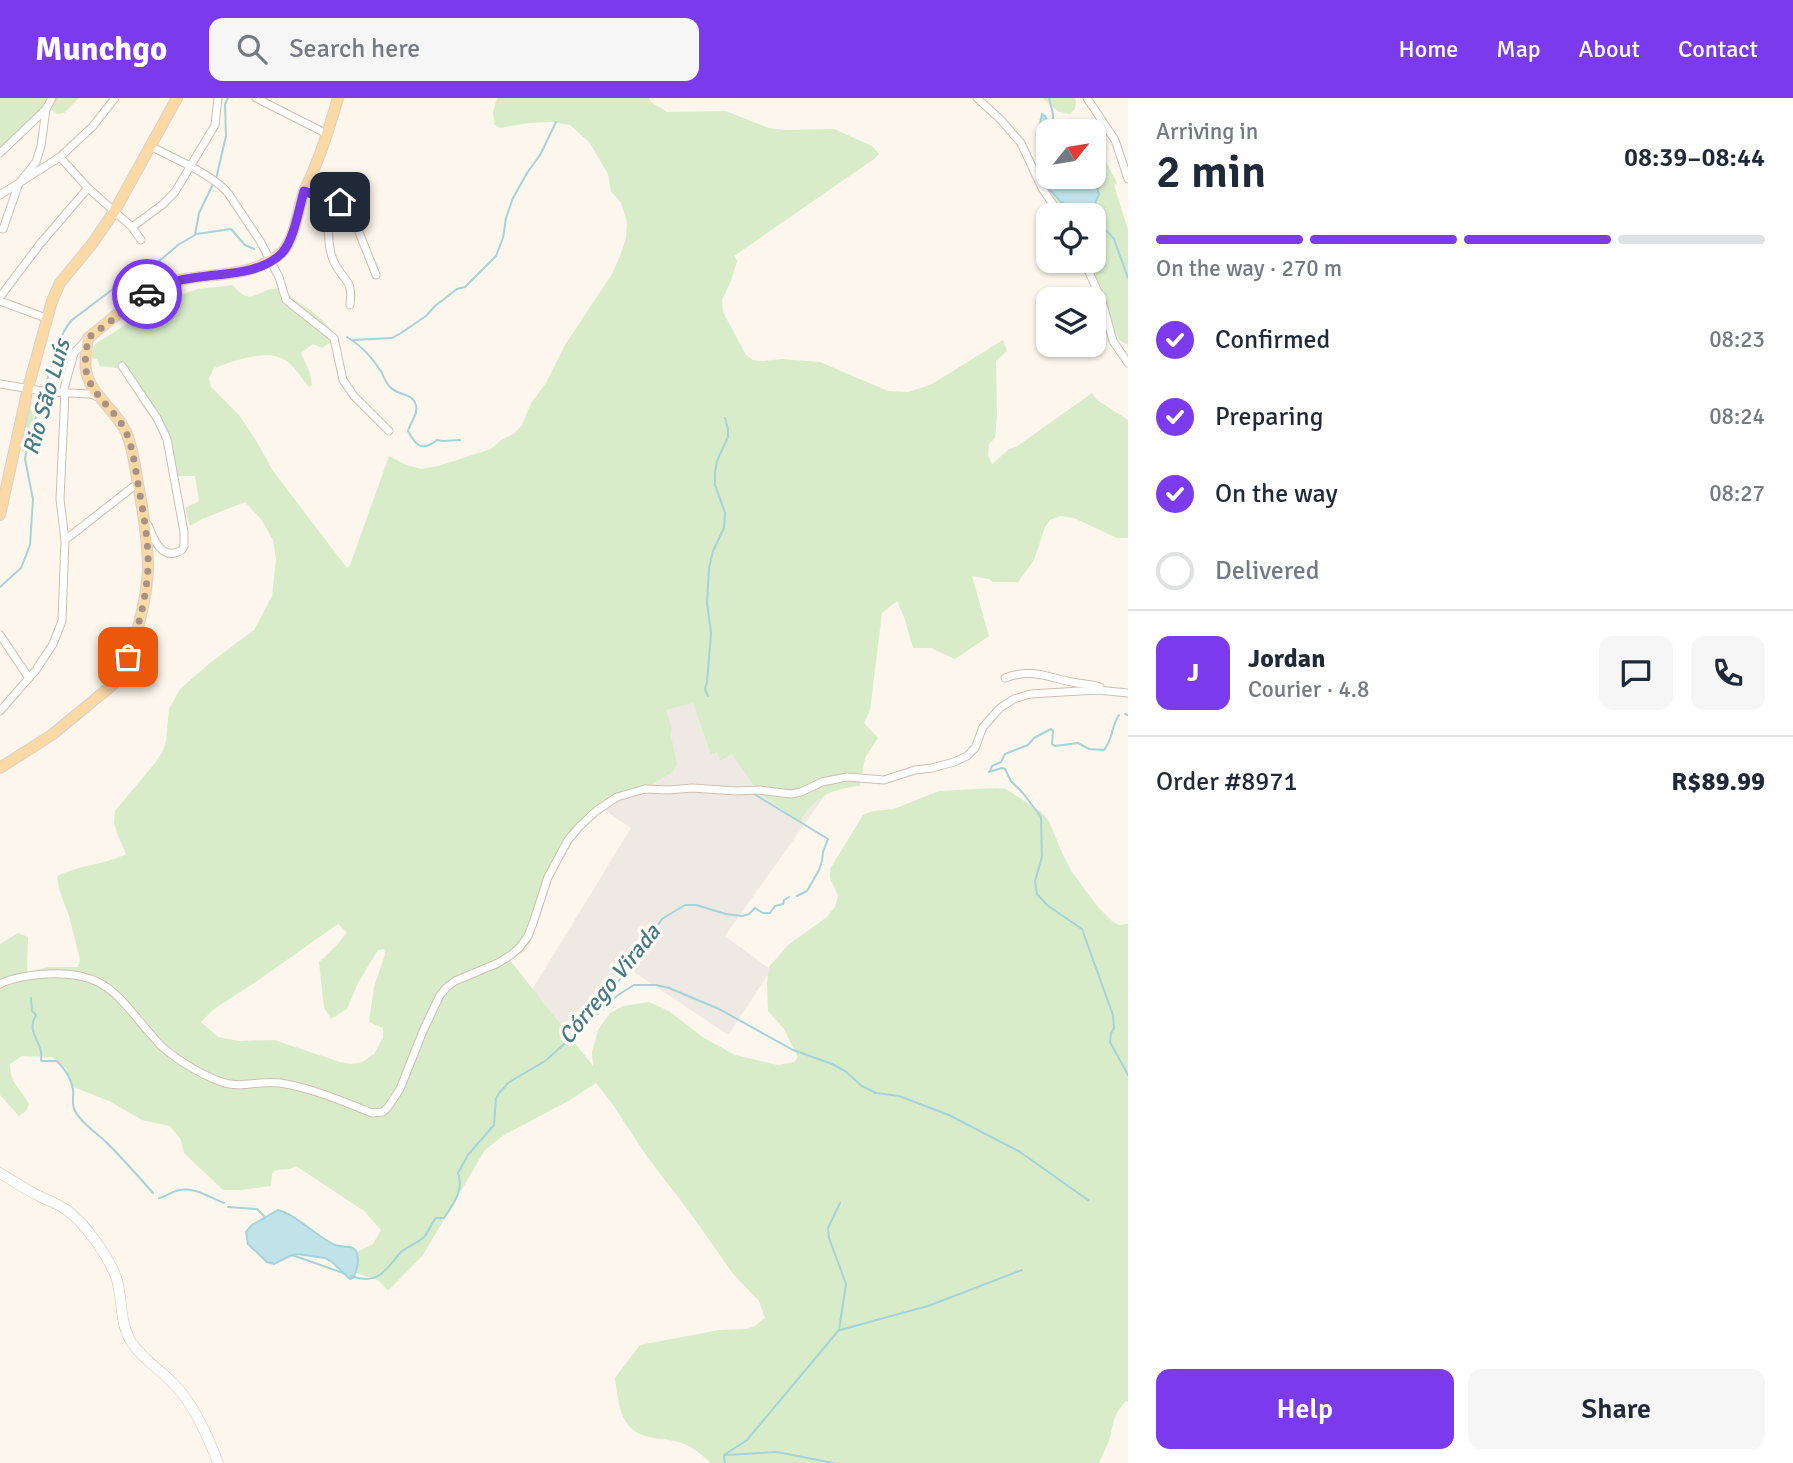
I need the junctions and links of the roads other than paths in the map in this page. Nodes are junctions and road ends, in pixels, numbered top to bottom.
1 (52, 98) edge
2 (115, 98) edge
3 (177, 98) edge
4 (218, 98) edge
5 (256, 98) edge
6 (338, 98) edge
7 (977, 98) edge
8 (1087, 98) edge
9 (46, 109) junction
10 (327, 134) junction
11 (150, 146) junction
12 (0, 153) edge
13 (60, 157) junction
14 (190, 167) junction
15 (1128, 179) edge
16 (19, 183) junction
17 (88, 188) junction
18 (304, 191) junction
19 (0, 195) edge
20 (332, 202) junction
21 (1052, 203) edge
22 (114, 212) junction
23 (132, 227) junction
24 (3, 229) dead end
25 (141, 240) dead end
26 (270, 261) junction
27 (1089, 273) edge
28 (376, 275) dead end
29 (0, 299) edge
30 (350, 305) dead end
31 (47, 318) junction
32 (88, 338) junction
33 (1127, 362) edge
34 (122, 366) dead end
35 (0, 384) edge
36 (32, 389) junction
37 (64, 392) junction
38 (105, 401) junction
39 (389, 431) dead end
40 (138, 483) junction
41 (144, 511) junction
42 (0, 515) edge
43 (65, 540) junction
44 (0, 635) edge
45 (29, 678) junction
46 (1005, 678) dead end
47 (1107, 690) junction
48 (1128, 692) edge
49 (0, 711) edge
50 (0, 768) edge
51 (0, 984) edge
52 (0, 1172) edge
53 (218, 1463) edge

1 - 9 street
2 - 13 street
3 - 11 main road
4 - 14 street
5 - 10 street
6 - 10 main road
7 - 21 street
8 - 15 street
9 - 12 street
9 - 16 street
10 - 18 main road
11 - 14 street
11 - 22 main road
13 - 16 street
13 - 17 street
14 - 23 street
14 - 26 street
16 - 19 street
16 - 24 street
17 - 22 street
17 - 29 street
18 - 20 street
18 - 26 main road
20 - 28 street
20 - 30 street
22 - 23 street
22 - 31 main road
23 - 25 street
26 - 32 main road
26 - 39 street
27 - 33 street
29 - 31 street
31 - 36 main road
32 - 37 street
32 - 38 main road
34 - 41 street
35 - 36 street
36 - 37 street
36 - 42 main road
37 - 38 street
37 - 43 street
38 - 40 main road
40 - 41 main road
40 - 43 street
41 - 50 main road
43 - 45 street
44 - 45 street
45 - 49 street
46 - 47 street
47 - 48 street
47 - 51 street
52 - 53 street

